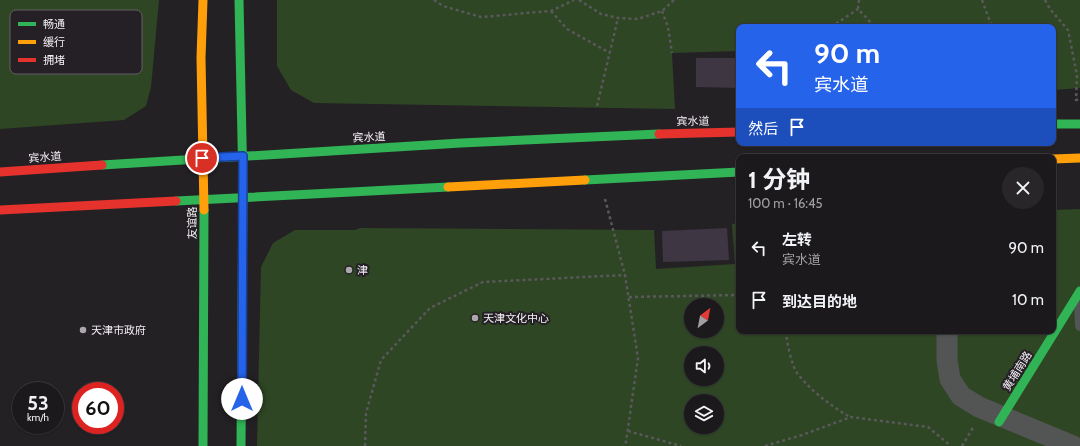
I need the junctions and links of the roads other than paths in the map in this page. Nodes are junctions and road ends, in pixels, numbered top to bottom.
1 (203, 0) edge
2 (239, 0) edge
3 (1056, 124) edge
4 (1080, 124) edge
5 (736, 132) edge
6 (243, 156) junction
7 (202, 158) junction
8 (1080, 158) edge
9 (1056, 159) edge
10 (0, 172) edge
11 (736, 172) edge
12 (243, 197) junction
13 (204, 199) junction
14 (0, 210) edge
15 (1080, 291) edge
16 (1080, 297) edge
17 (1080, 321) edge
18 (1071, 332) dead end
19 (938, 334) edge
20 (947, 334) edge
21 (1010, 420) junction
22 (204, 446) edge
23 (241, 446) edge
24 (1056, 446) edge
25 (1073, 446) edge

1 - 7 main road, 友谊路
2 - 6 main road
3 - 4 main road
5 - 6 main road, 宾水道
6 - 7 main road, 宾水道
6 - 12 main road
7 - 10 main road, 宾水道
7 - 13 main road, 友谊路
8 - 9 main road
11 - 12 main road
12 - 13 main road
12 - 23 main road
13 - 14 main road
13 - 22 main road, 友谊路
15 - 21 main road, 黄埔南路
16 - 17 lane
17 - 18 main road
19 - 21 street
20 - 21 street
21 - 24 street
21 - 25 street

